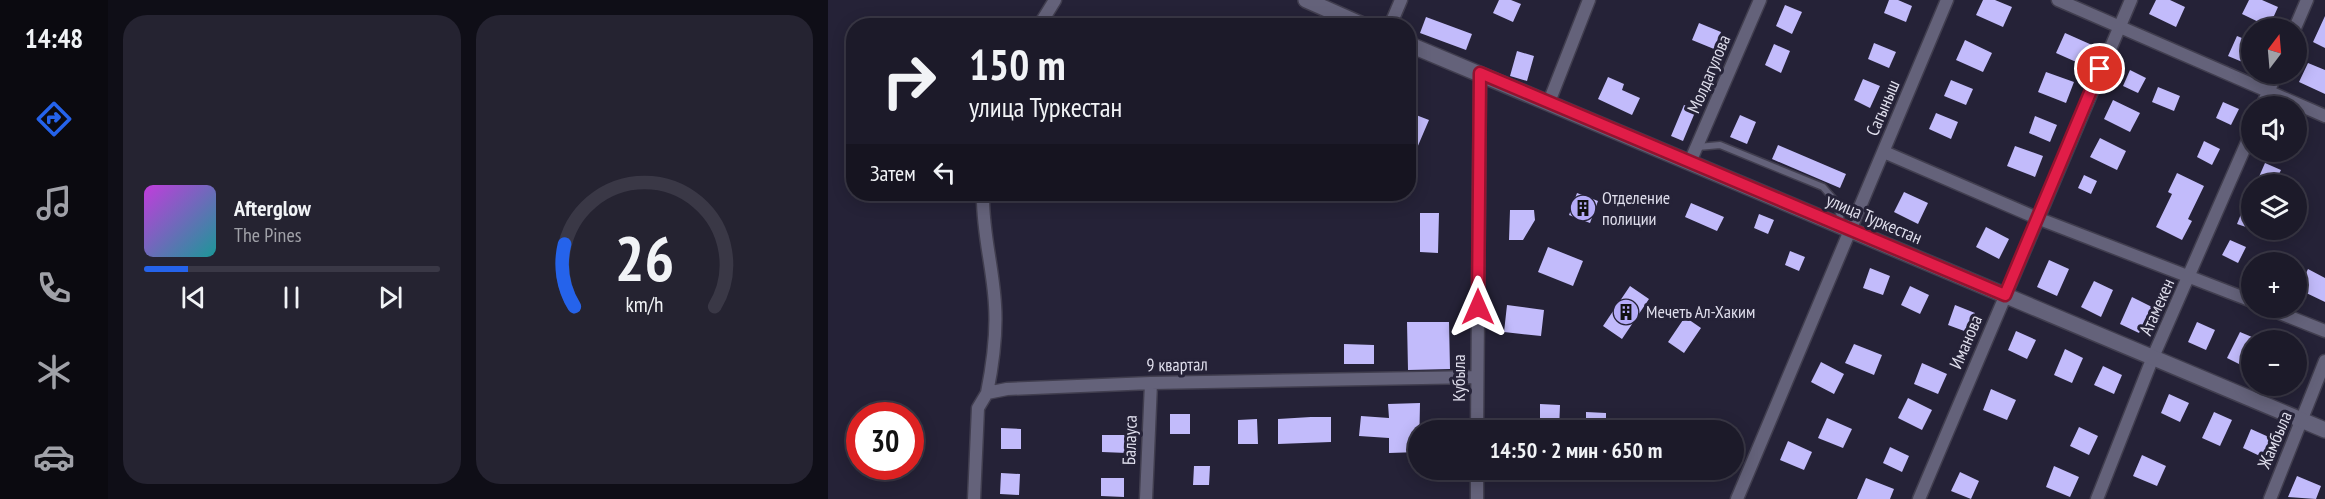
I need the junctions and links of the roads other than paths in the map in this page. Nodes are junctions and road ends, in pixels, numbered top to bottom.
1 (1055, 0) edge
2 (1306, 0) edge
3 (1401, 0) edge
4 (1589, 0) edge
5 (1760, 0) edge
6 (1947, 0) edge
7 (2058, 0) edge
8 (2131, 0) edge
9 (2307, 0) edge
10 (1044, 18) edge
11 (1347, 18) edge
12 (1393, 18) edge
13 (2299, 18) edge
14 (2118, 26) junction
15 (1416, 47) edge
16 (1480, 73) junction
17 (2271, 84) edge
18 (2268, 91) junction
19 (2266, 96) edge
20 (1549, 102) junction
21 (2325, 116) edge
22 (1884, 152) junction
23 (1693, 155) junction
24 (2241, 157) edge
25 (983, 201) edge
26 (2037, 218) junction
27 (1847, 228) junction
28 (2190, 276) junction
29 (2005, 295) junction
30 (2241, 297) edge
31 (2292, 318) edge
32 (2325, 331) edge
33 (2153, 357) junction
34 (2325, 361) edge
35 (1477, 377) junction
36 (1151, 383) junction
37 (987, 393) junction
38 (1477, 420) edge
39 (2303, 420) junction
40 (2325, 430) edge
41 (1477, 480) edge
42 (974, 499) edge
43 (1146, 499) edge
44 (1477, 499) edge
45 (1737, 499) edge
46 (1919, 499) edge
47 (2097, 499) edge
48 (2270, 499) edge

1 - 10 street
2 - 11 street
3 - 12 street
4 - 20 street
5 - 23 street, Молдагулова
6 - 22 street, Сагыныш
7 - 14 street
8 - 14 street, Иманова
9 - 13 street
14 - 18 street
14 - 26 street, Иманова
15 - 16 street, улица Туркестан
16 - 20 street, улица Туркестан
16 - 35 street, Кубыла
17 - 18 street
18 - 19 street
18 - 21 street
20 - 23 street, улица Туркестан
22 - 26 street
22 - 27 street, Сагыныш
23 - 27 street, улица Туркестан
23 - 27 lane
24 - 28 street, Атамекен
25 - 37 street
26 - 28 street
26 - 29 street, Иманова
27 - 29 street, улица Туркестан
27 - 45 street, Сагыныш
28 - 30 street
28 - 33 street, Атамекен
29 - 33 street, улица Туркестан
29 - 46 street, Иманова
31 - 32 street
33 - 39 street, улица Туркестан
33 - 47 street, Атамекен
34 - 39 street, Жамбыла
35 - 36 street, 9 квартал
35 - 38 street, Кубыла
36 - 37 street, 9 квартал
36 - 43 street, Балауса
37 - 42 street
39 - 40 street, улица Туркестан
39 - 48 street, Жамбыла
41 - 44 street

